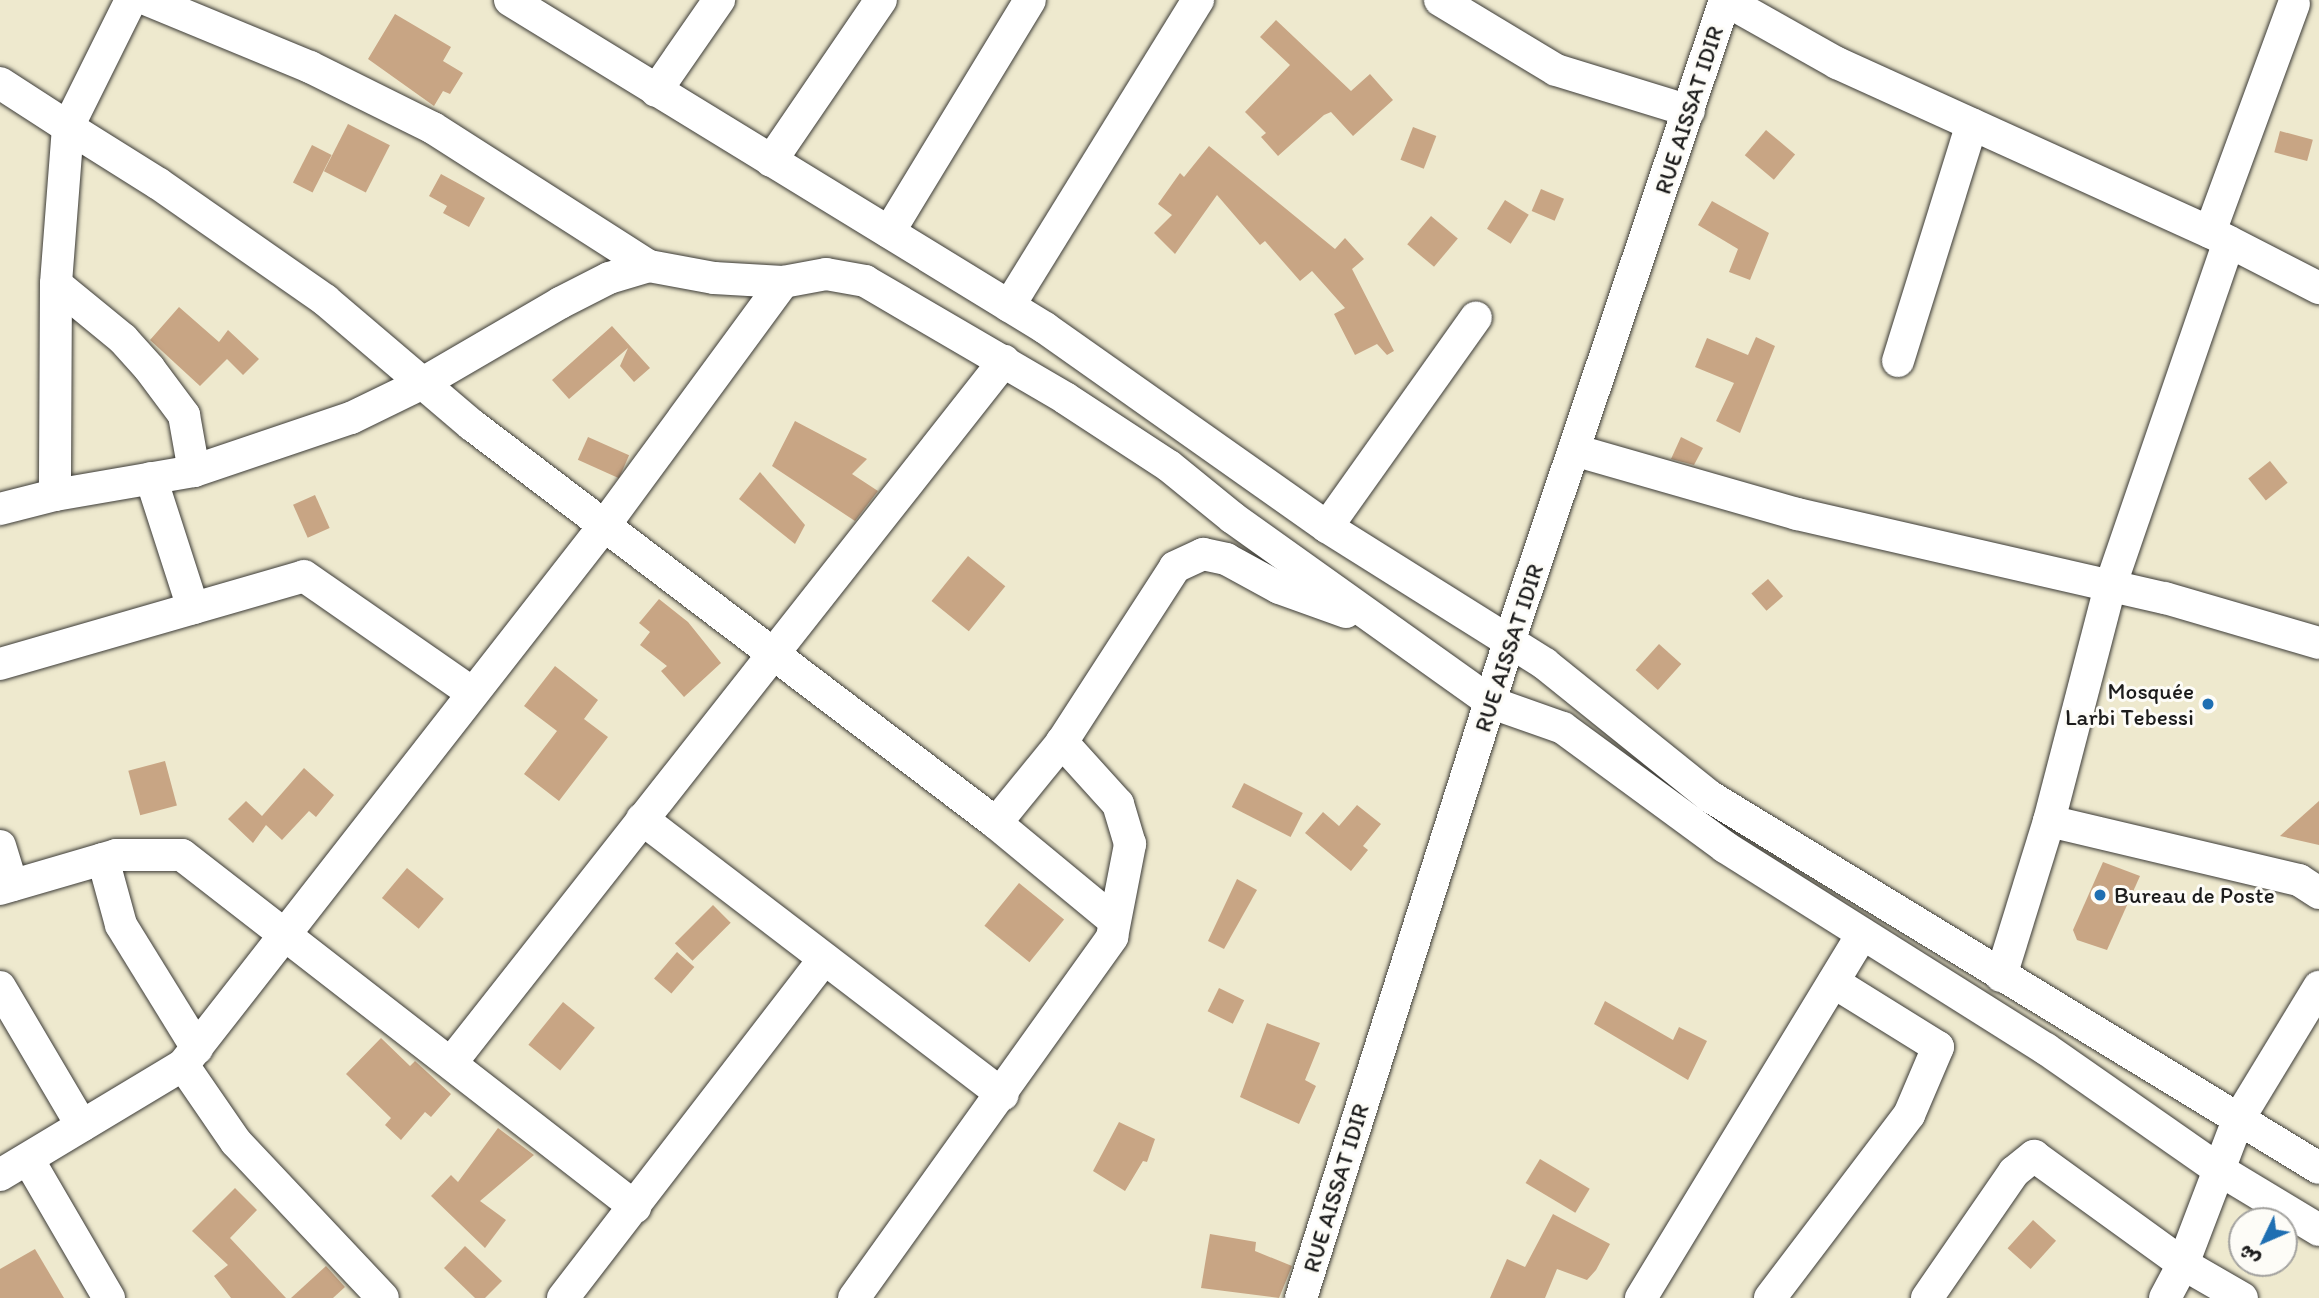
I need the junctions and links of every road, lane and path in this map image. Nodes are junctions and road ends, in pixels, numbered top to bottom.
1 (131, 0) edge
2 (148, 0) edge
3 (719, 0) edge
4 (881, 0) edge
5 (1030, 0) edge
6 (1198, 0) edge
7 (1440, 0) edge
8 (1725, 0) edge
9 (522, 3) edge
10 (2299, 6) edge
11 (0, 83) edge
12 (656, 91) junction
13 (1689, 111) junction
14 (1972, 124) junction
15 (68, 127) junction
16 (771, 161) junction
17 (888, 232) junction
18 (2219, 237) junction
19 (649, 265) junction
20 (783, 282) junction
21 (56, 284) junction
22 (2319, 288) edge
23 (1009, 306) junction
24 (1476, 317) dead end
25 (1004, 361) junction
26 (1898, 361) dead end
27 (421, 383) junction
28 (1574, 450) junction
29 (194, 471) junction
30 (151, 478) junction
31 (55, 495) junction
32 (0, 509) edge
33 (604, 526) junction
34 (1327, 527) junction
35 (2110, 587) junction
36 (193, 608) junction
37 (1371, 619) junction
38 (1509, 642) junction
39 (2319, 643) edge
40 (775, 654) junction
41 (0, 664) edge
42 (471, 692) junction
43 (1492, 703) junction
44 (1062, 742) junction
45 (642, 819) junction
46 (2049, 821) junction
47 (996, 823) junction
48 (0, 846) edge
49 (103, 859) junction
50 (6, 887) edge
51 (2319, 893) edge
52 (1112, 919) junction
53 (286, 934) junction
54 (1862, 934) junction
55 (824, 959) junction
56 (2001, 976) junction
57 (1833, 982) junction
58 (0, 987) edge
59 (2319, 987) edge
60 (190, 1056) junction
61 (452, 1063) junction
62 (1003, 1096) junction
63 (2238, 1120) junction
64 (82, 1126) junction
65 (28, 1159) junction
66 (2319, 1168) edge
67 (2218, 1169) junction
68 (0, 1175) edge
69 (635, 1207) junction
70 (2319, 1230) edge
71 (2183, 1264) junction
72 (1648, 1296) edge
73 (109, 1298) edge
74 (383, 1298) edge
75 (563, 1298) edge
76 (854, 1298) edge
77 (1301, 1298) edge
78 (1770, 1298) edge
79 (1927, 1298) edge
80 (2165, 1298) edge
81 (2242, 1298) edge

1 - 15 street
2 - 19 street
3 - 12 street
4 - 16 street
5 - 17 street
6 - 23 street
7 - 13 street
8 - 13 street, RUE AISSAT IDIR
8 - 14 street
9 - 12 street
10 - 18 street
11 - 15 street
12 - 16 street
13 - 28 street, RUE AISSAT IDIR
14 - 18 street
14 - 26 street
15 - 21 street
15 - 27 street
16 - 17 street
17 - 23 street
18 - 22 street
18 - 35 street
19 - 20 street
19 - 27 street
20 - 25 street
20 - 33 street
21 - 29 street
21 - 31 street
23 - 34 street
24 - 34 street
25 - 37 street
25 - 40 street
27 - 29 street
27 - 33 street
28 - 35 street
28 - 38 street, RUE AISSAT IDIR
29 - 30 street
30 - 31 street
30 - 36 street
31 - 32 street
33 - 40 street
33 - 42 street
34 - 38 street
35 - 39 street
35 - 46 street
36 - 41 street
36 - 42 street
37 - 43 street
37 - 44 street
38 - 43 street, RUE AISSAT IDIR
38 - 56 street
40 - 45 street
40 - 47 street
42 - 53 street
43 - 54 street
43 - 77 street, RUE AISSAT IDIR
44 - 47 street
44 - 52 street
45 - 55 street
45 - 61 street
46 - 51 street
46 - 56 street
47 - 52 street
48 - 50 street
49 - 50 street
49 - 53 street
49 - 60 street
52 - 62 street
53 - 60 street
53 - 61 street
54 - 57 street
54 - 67 street
55 - 62 street
55 - 69 street
56 - 63 street
57 - 72 street
57 - 78 street
58 - 64 street
59 - 63 street
60 - 64 street
60 - 74 street
61 - 69 street
62 - 76 street
63 - 66 street
63 - 67 street
64 - 65 street
65 - 68 street
65 - 73 street
67 - 70 street
67 - 71 street
69 - 75 street
71 - 79 street
71 - 80 street
71 - 81 street

